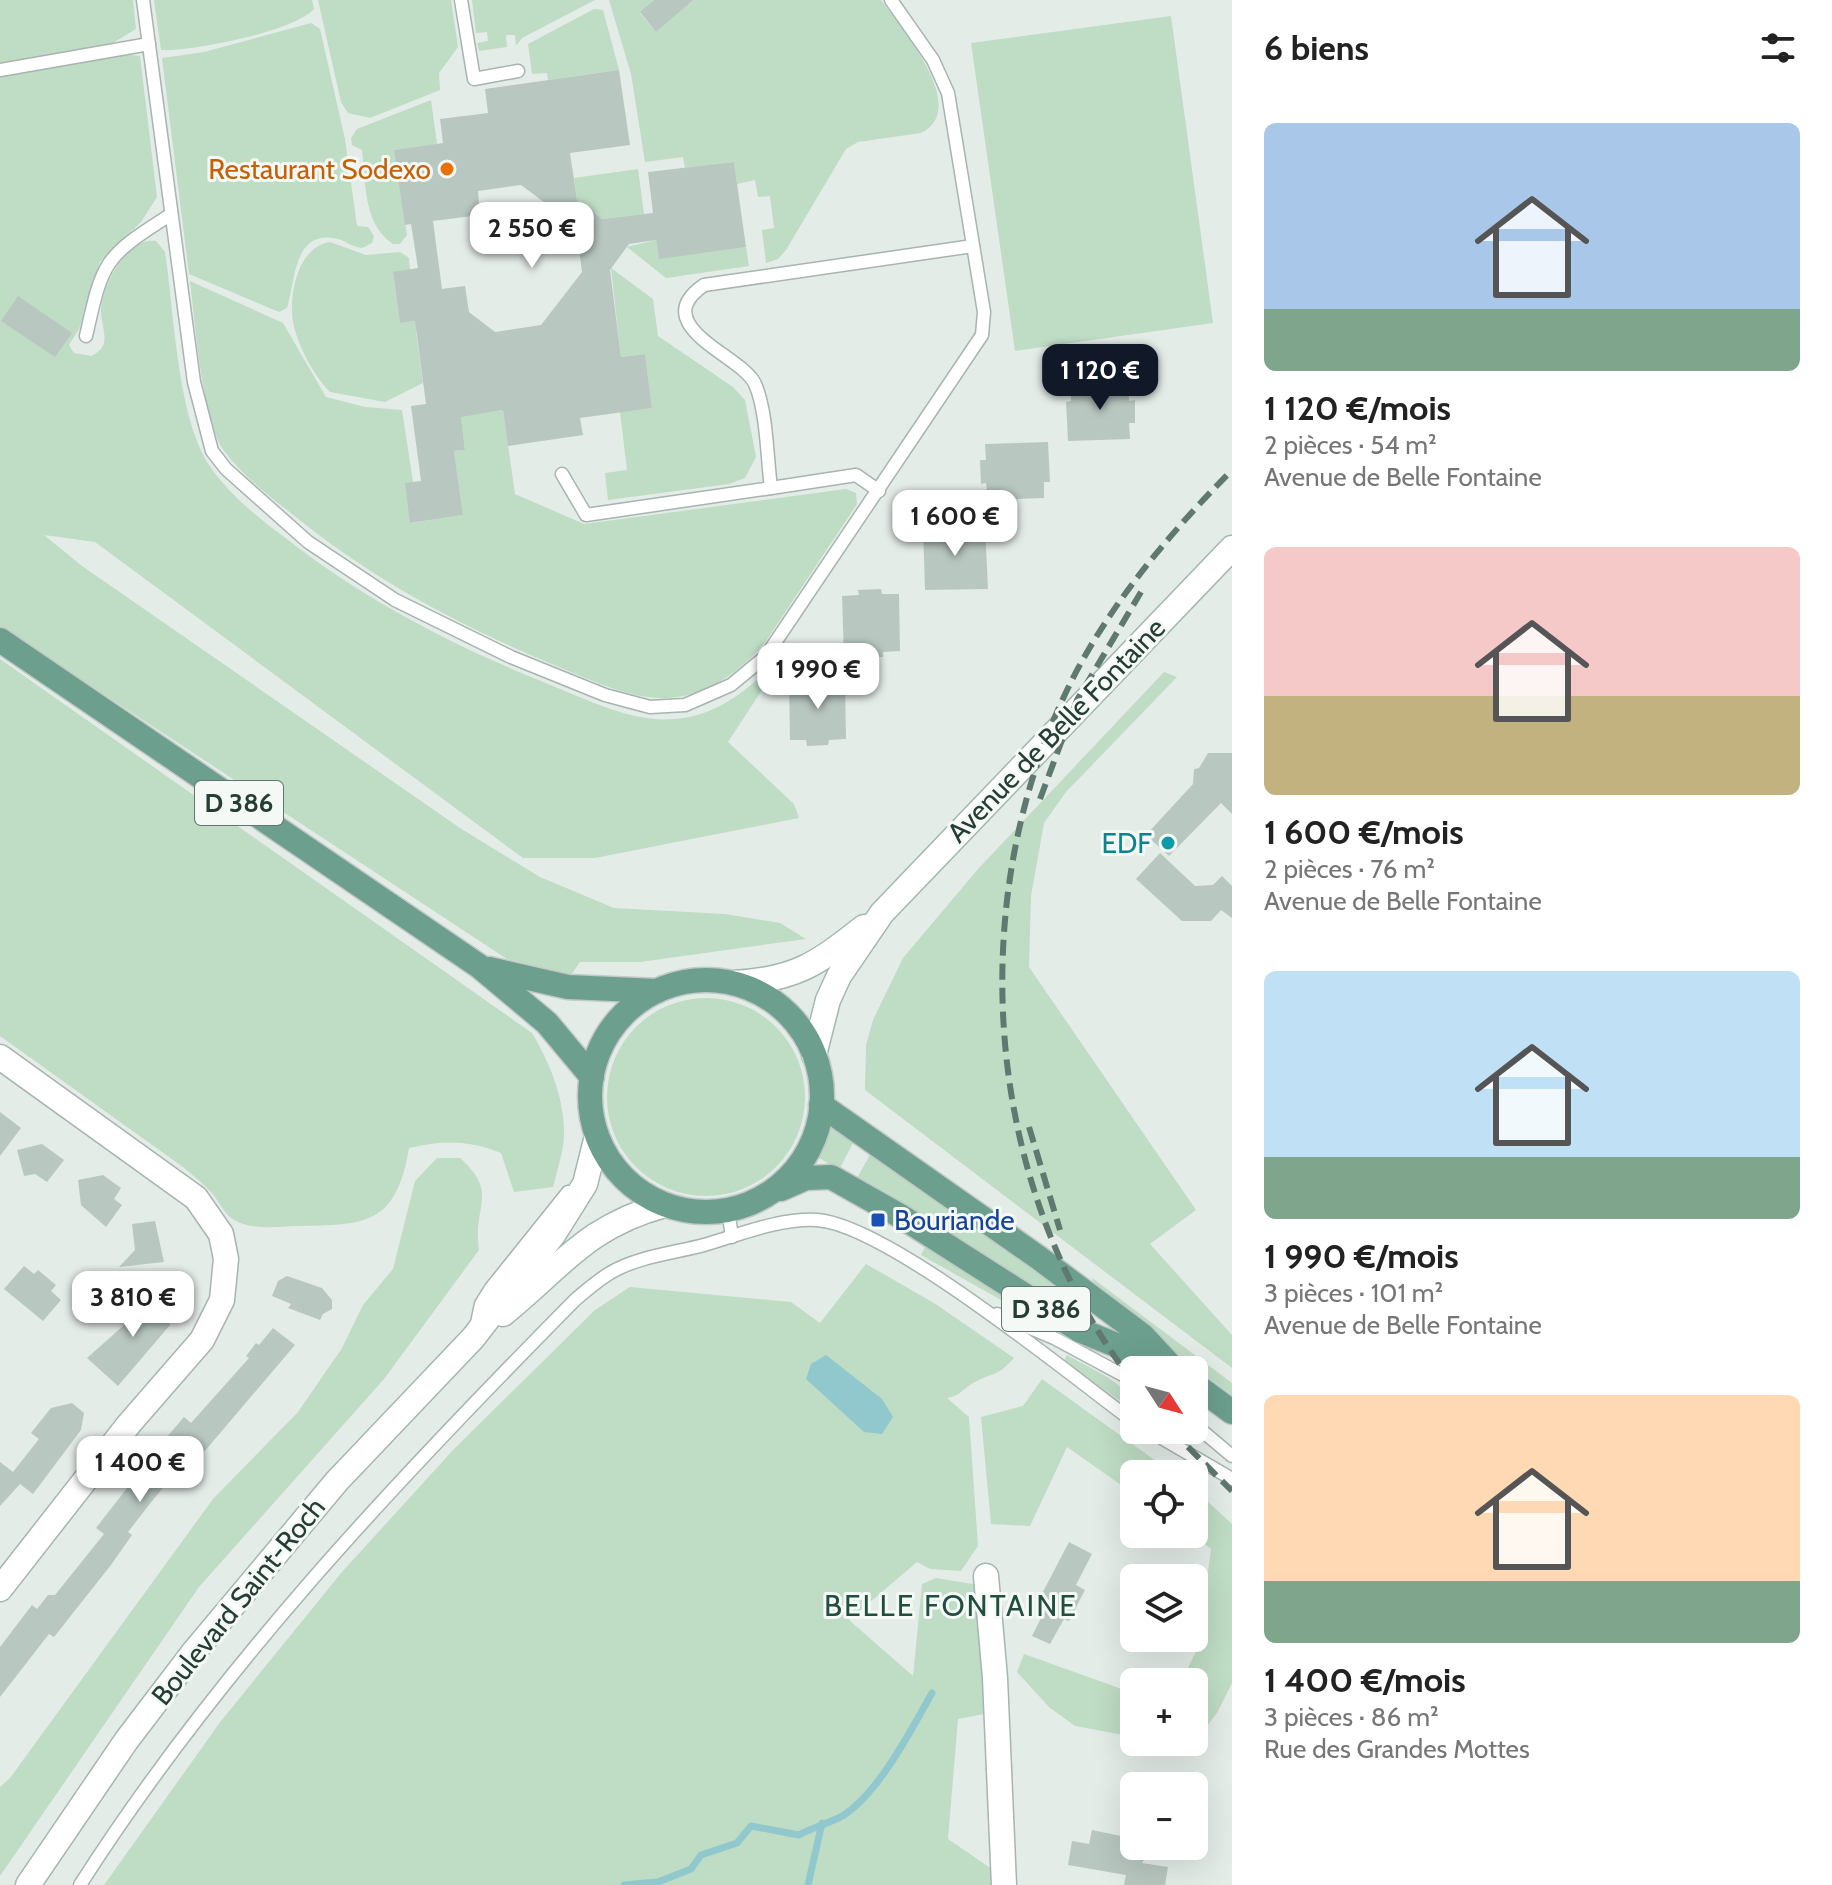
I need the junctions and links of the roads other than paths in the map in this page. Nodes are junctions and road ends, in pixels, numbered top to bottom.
1 (143, 0) edge
2 (461, 0) edge
3 (891, 0) edge
4 (149, 44) junction
5 (0, 70) edge
6 (518, 71) dead end
7 (170, 215) junction
8 (973, 246) junction
9 (86, 336) dead end
10 (562, 474) dead end
11 (771, 488) junction
12 (879, 491) junction
13 (1232, 548) edge
14 (0, 640) edge
15 (882, 913) junction
16 (479, 966) junction
17 (733, 983) junction
18 (657, 991) junction
19 (814, 1055) junction
20 (0, 1057) edge
21 (592, 1077) junction
22 (821, 1105) junction
23 (597, 1136) junction
24 (759, 1199) junction
25 (665, 1205) junction
26 (728, 1210) junction
27 (732, 1237) junction
28 (977, 1306) junction
29 (473, 1338) junction
30 (1142, 1356) edge
31 (1162, 1356) edge
32 (1120, 1373) edge
33 (1208, 1394) edge
34 (1120, 1412) edge
35 (1232, 1412) edge
36 (1208, 1436) edge
37 (1172, 1444) edge
38 (1232, 1456) edge
39 (1232, 1479) edge
40 (986, 1576) dead end
41 (0, 1589) edge
42 (28, 1885) edge
43 (80, 1885) edge
44 (1004, 1885) edge

1 - 4 lane
2 - 6 lane
3 - 8 lane
4 - 5 lane
4 - 7 lane
7 - 9 lane
7 - 12 lane
8 - 11 lane
8 - 12 lane
10 - 11 lane
11 - 12 lane
13 - 15 main road, Avenue de Belle Fontaine
14 - 16 main road, D 386
15 - 17 main road, Avenue de Belle Fontaine
15 - 19 main road, Avenue de Belle Fontaine
16 - 18 main road
16 - 21 main road
17 - 18 main road
17 - 19 main road
18 - 21 main road
19 - 22 main road
20 - 41 main road
21 - 23 main road
22 - 24 main road
22 - 31 main road, D 386
23 - 25 main road
23 - 29 main road, Boulevard Saint-Roch
24 - 26 main road
24 - 30 main road, D 386
25 - 26 main road
25 - 29 main road, Boulevard Saint-Roch
26 - 27 lane
27 - 28 lane
27 - 43 lane
28 - 32 lane
28 - 34 lane
29 - 42 main road, Boulevard Saint-Roch
33 - 35 main road
36 - 38 lane
37 - 39 lane
40 - 44 main road

